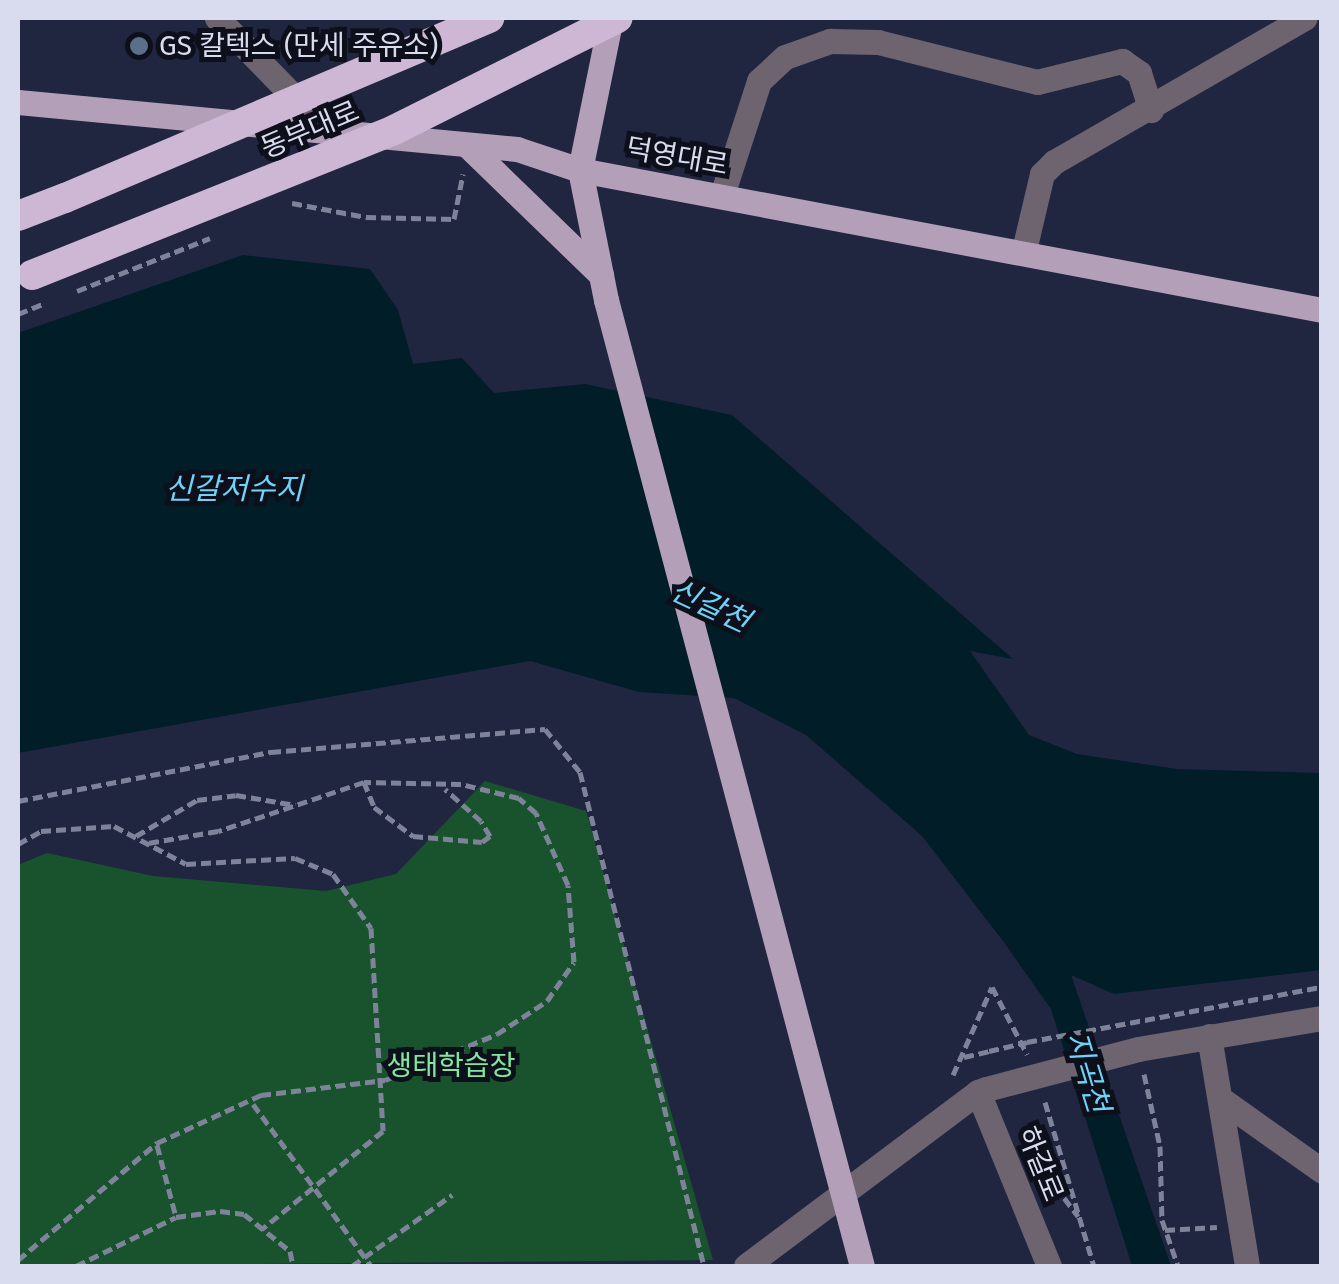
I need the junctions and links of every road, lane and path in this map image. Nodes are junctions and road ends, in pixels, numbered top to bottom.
1 (216, 18) edge
2 (489, 18) edge
3 (614, 18) edge
4 (1304, 18) edge
5 (18, 102) edge
6 (1152, 110) junction
7 (334, 138) junction
8 (468, 147) junction
9 (580, 170) junction
10 (722, 196) junction
11 (278, 201) dead end
12 (18, 216) edge
13 (214, 236) dead end
14 (1024, 250) junction
15 (18, 279) edge
16 (604, 288) junction
17 (72, 293) dead end
18 (54, 300) dead end
19 (1322, 310) edge
20 (18, 314) edge
21 (364, 782) junction
22 (444, 788) junction
23 (18, 801) edge
24 (296, 806) junction
25 (136, 836) junction
26 (148, 843) junction
27 (18, 844) edge
28 (992, 987) dead end
29 (1322, 987) edge
30 (1322, 1018) edge
31 (1209, 1036) junction
32 (1138, 1049) junction
33 (385, 1080) junction
34 (982, 1091) junction
35 (1226, 1102) junction
36 (252, 1104) junction
37 (158, 1145) junction
38 (1005, 1154) junction
39 (1322, 1170) edge
40 (312, 1190) junction
41 (452, 1195) dead end
42 (176, 1218) junction
43 (1233, 1226) junction
44 (262, 1229) junction
45 (1165, 1230) junction
46 (364, 1257) junction
47 (18, 1260) edge
48 (76, 1266) edge
49 (293, 1266) edge
50 (352, 1266) edge
51 (371, 1266) edge
52 (704, 1266) edge
53 (746, 1266) edge
54 (862, 1266) edge
55 (1049, 1266) edge
56 (1094, 1266) edge
57 (1178, 1266) edge
58 (1247, 1266) edge

1 - 7 street
2 - 12 highway, 동부대로, bridge
3 - 9 main road
3 - 15 highway, 동부대로, bridge
4 - 6 street
5 - 7 main road, 덕영대로
6 - 10 street
6 - 14 street
7 - 8 main road, 덕영대로
8 - 9 main road, 덕영대로
8 - 11 path
8 - 16 main road
9 - 10 main road, 덕영대로
9 - 16 main road
10 - 14 main road, 덕영대로
13 - 17 path
14 - 19 main road, 덕영대로
16 - 54 main road, bridge
18 - 20 path
21 - 22 path
21 - 22 path
21 - 24 path
22 - 33 path
23 - 52 path
24 - 25 path
24 - 26 path
25 - 26 path
25 - 27 path
26 - 33 path
28 - 29 path, bridge
30 - 31 street
31 - 32 street
31 - 35 street
32 - 34 street, bridge
32 - 45 path
33 - 36 path
33 - 40 path
34 - 38 street, 하갈로
34 - 53 street
35 - 39 street
35 - 43 street
36 - 37 path
36 - 40 path
37 - 42 path
37 - 47 path
38 - 55 street, 하갈로
38 - 56 path
40 - 44 path
40 - 46 path
41 - 46 path
42 - 44 path
42 - 48 path
43 - 45 path
43 - 58 street
44 - 49 path
45 - 57 path
46 - 50 path
46 - 51 path

